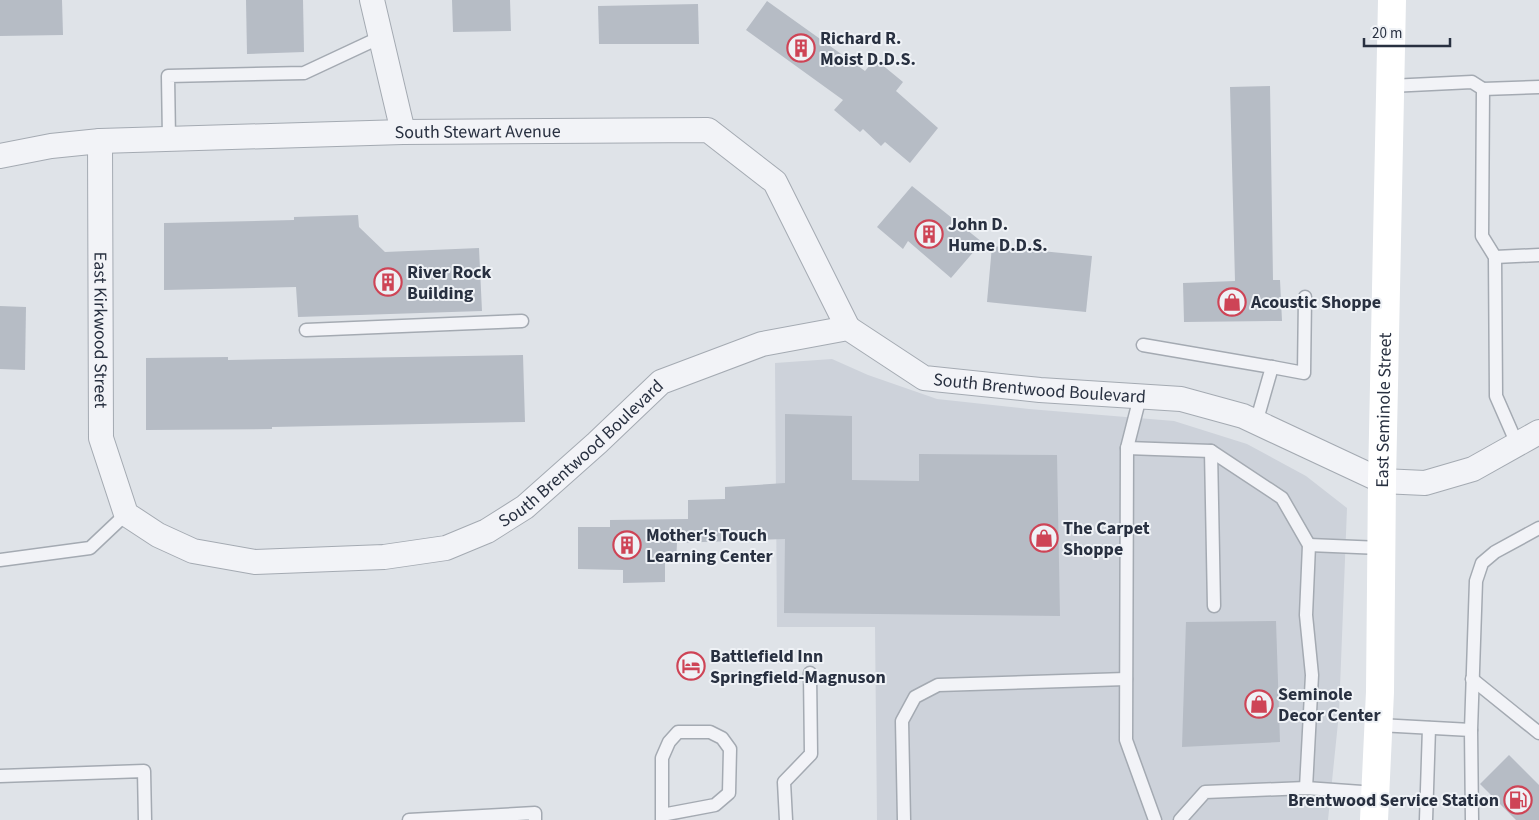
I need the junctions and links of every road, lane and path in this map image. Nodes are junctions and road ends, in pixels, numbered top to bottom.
1 (372, 0) edge
2 (1392, 0) edge
3 (381, 37) junction
4 (1390, 86) junction
5 (1539, 87) edge
6 (1483, 88) junction
7 (403, 132) junction
8 (169, 139) junction
9 (100, 141) junction
10 (0, 156) edge
11 (1539, 255) edge
12 (1495, 257) junction
13 (1305, 297) dead end
14 (522, 321) dead end
15 (848, 328) junction
16 (306, 330) dead end
17 (1143, 346) dead end
18 (1272, 367) junction
19 (1140, 396) junction
20 (1256, 423) junction
21 (1539, 432) edge
22 (1517, 444) junction
23 (1127, 448) junction
24 (1211, 451) junction
25 (1382, 481) junction
26 (126, 514) junction
27 (1539, 528) edge
28 (1309, 545) junction
29 (1381, 548) junction
30 (0, 560) edge
31 (1214, 606) dead end
32 (810, 673) dead end
33 (1126, 679) junction
34 (1472, 679) junction
35 (1379, 725) junction
36 (1429, 728) junction
37 (1471, 730) junction
38 (1539, 734) edge
39 (0, 776) edge
40 (1306, 788) junction
41 (1376, 793) junction
42 (662, 818) edge
43 (145, 820) edge
44 (409, 820) edge
45 (535, 820) edge
46 (786, 820) edge
47 (904, 820) edge
48 (1155, 820) edge
49 (1180, 820) edge
50 (1374, 820) edge
51 (1426, 820) edge
52 (1472, 820) edge

1 - 3 street
2 - 4 street, East Seminole Street
3 - 7 street
3 - 8 lane
4 - 6 lane
4 - 25 street, East Seminole Street
5 - 6 lane
6 - 12 lane
7 - 8 street, South Stewart Avenue
7 - 15 street, South Stewart Avenue
8 - 9 street, South Stewart Avenue
9 - 10 street, South Stewart Avenue
9 - 26 street, East Kirkwood Street
11 - 12 lane
12 - 22 lane
13 - 18 lane
14 - 16 lane
15 - 19 street, South Brentwood Boulevard
15 - 26 street, South Brentwood Boulevard
17 - 18 lane
18 - 20 lane
19 - 20 street, South Brentwood Boulevard
19 - 23 lane
20 - 25 street, South Brentwood Boulevard
21 - 22 street, South Brentwood Boulevard
22 - 25 street, South Brentwood Boulevard
23 - 24 lane
23 - 33 lane
24 - 28 lane
24 - 31 lane
25 - 29 street, East Seminole Street
26 - 30 lane
27 - 34 lane
28 - 29 lane
28 - 40 lane
29 - 35 street, East Seminole Street
32 - 46 lane
33 - 47 lane
33 - 48 lane
34 - 37 lane
34 - 38 lane
35 - 36 lane
35 - 41 street, East Seminole Street
36 - 37 lane
36 - 51 lane
37 - 52 lane
39 - 43 lane
40 - 41 lane
40 - 49 lane
41 - 50 street, East Seminole Street
42 - 42 lane
44 - 45 lane

